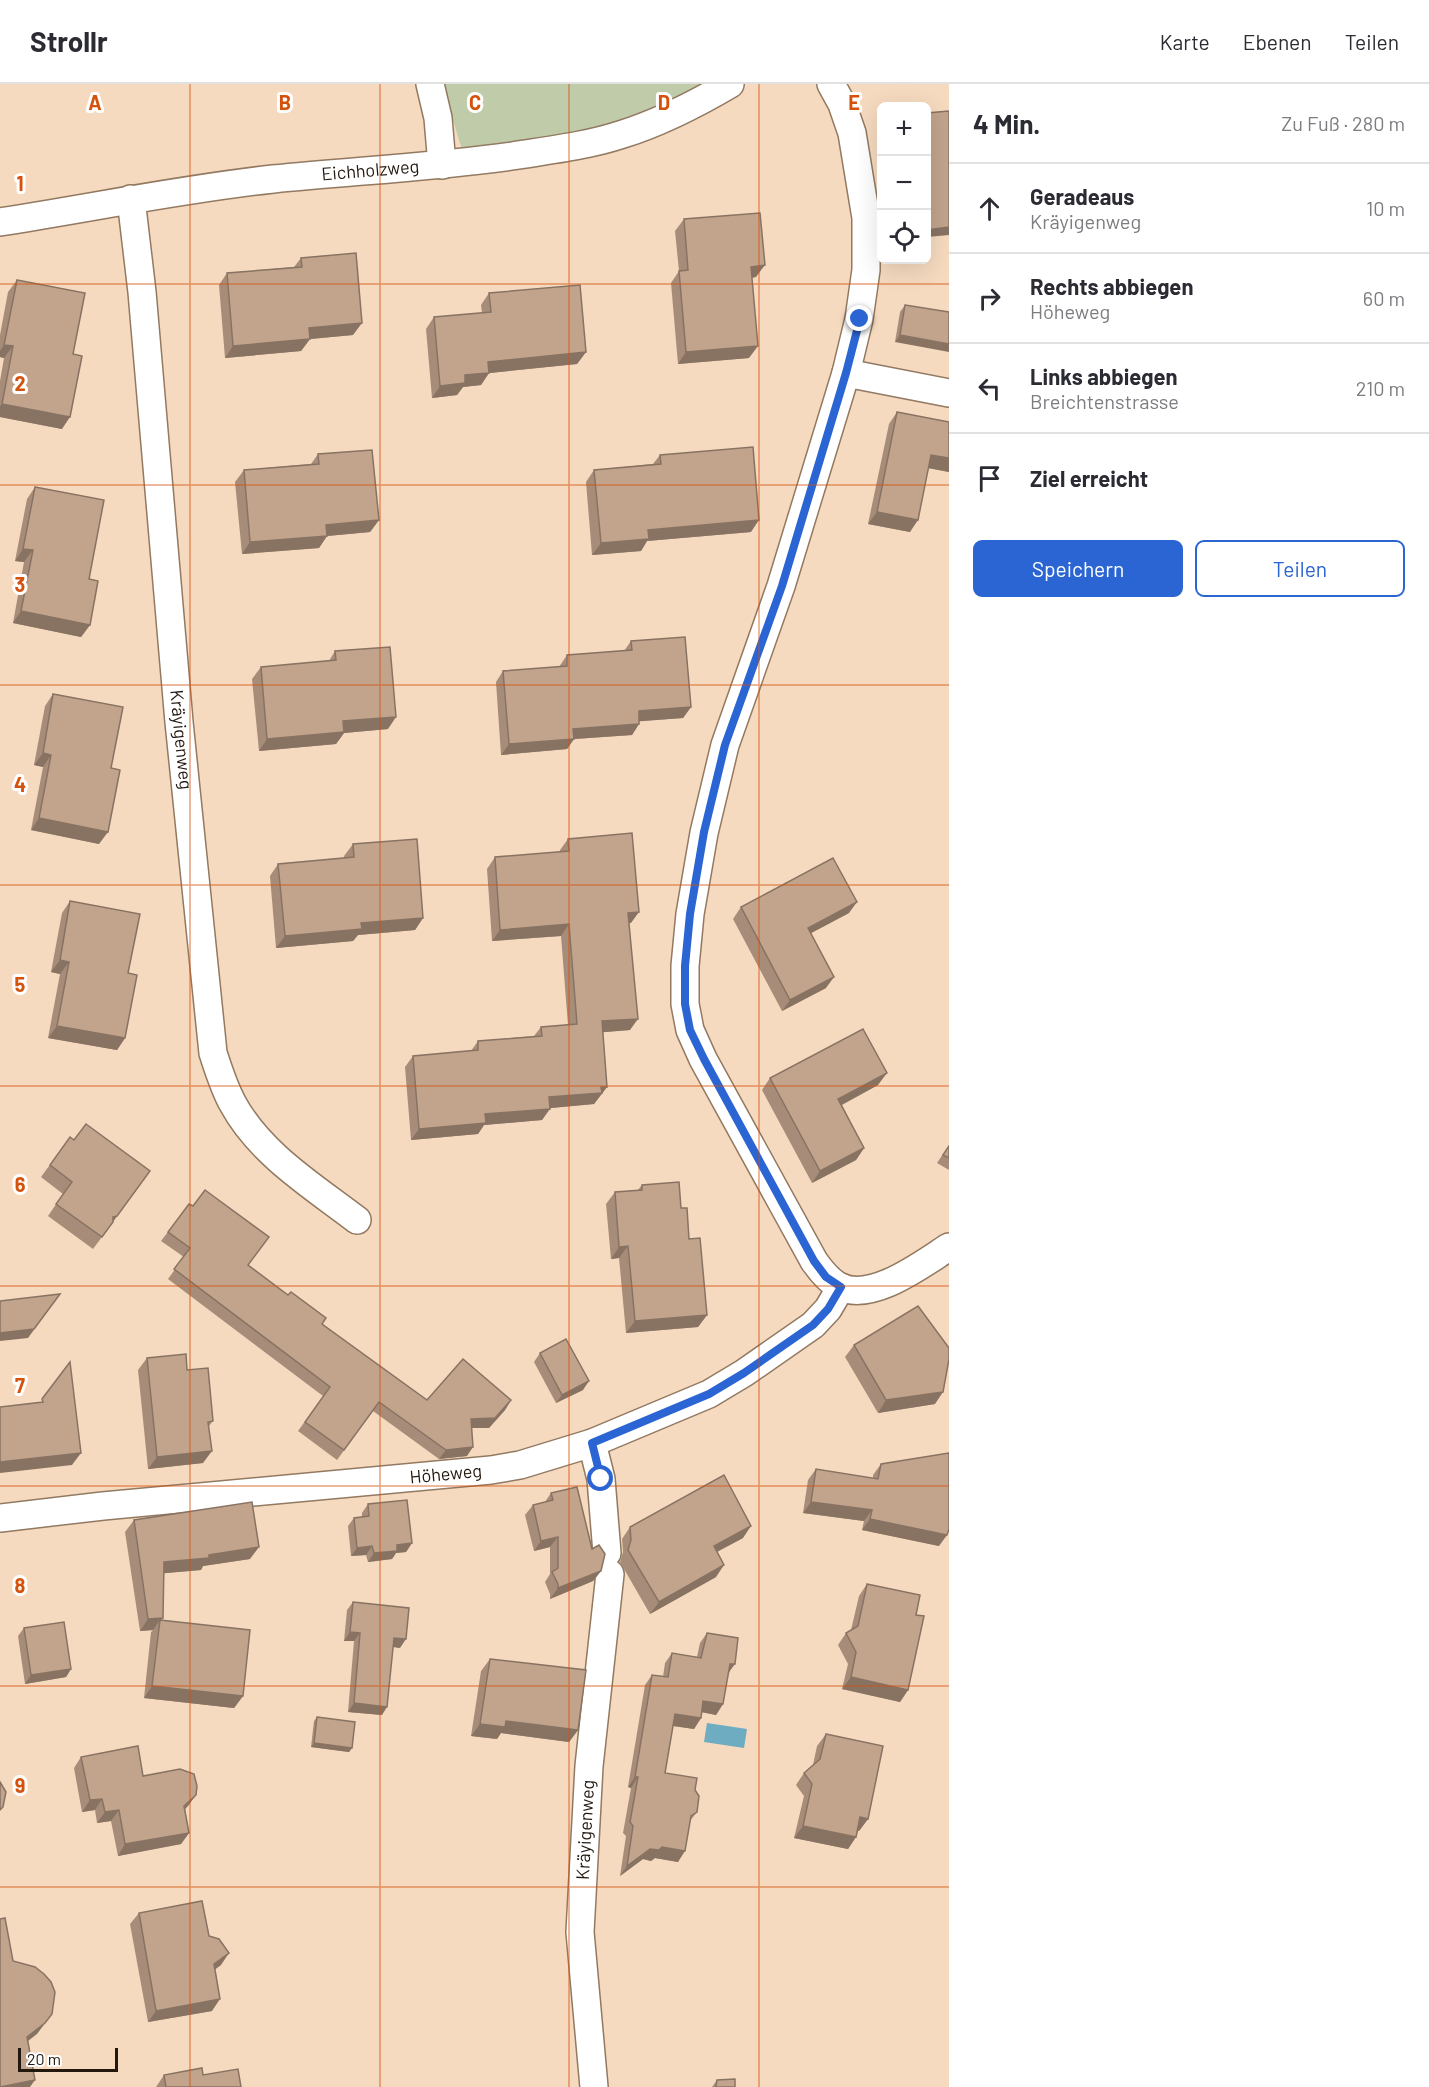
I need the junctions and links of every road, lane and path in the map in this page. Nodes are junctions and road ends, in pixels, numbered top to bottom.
1 (430, 84) edge
2 (730, 84) edge
3 (831, 84) edge
4 (442, 165) junction
5 (131, 199) junction
6 (0, 222) edge
7 (846, 373) junction
8 (949, 393) edge
9 (357, 1220) dead end
10 (949, 1247) edge
11 (841, 1287) junction
12 (592, 1443) junction
13 (0, 1518) edge
14 (594, 2087) edge

1 - 4 street
2 - 4 street, Eichholzweg
3 - 7 street
4 - 5 street, Eichholzweg
5 - 6 street, Eichholzweg
5 - 9 street, Kräyigenweg
7 - 8 street
7 - 11 street
10 - 11 street
11 - 12 street, Höheweg
12 - 13 street, Höheweg
12 - 14 street, Kräyigenweg

